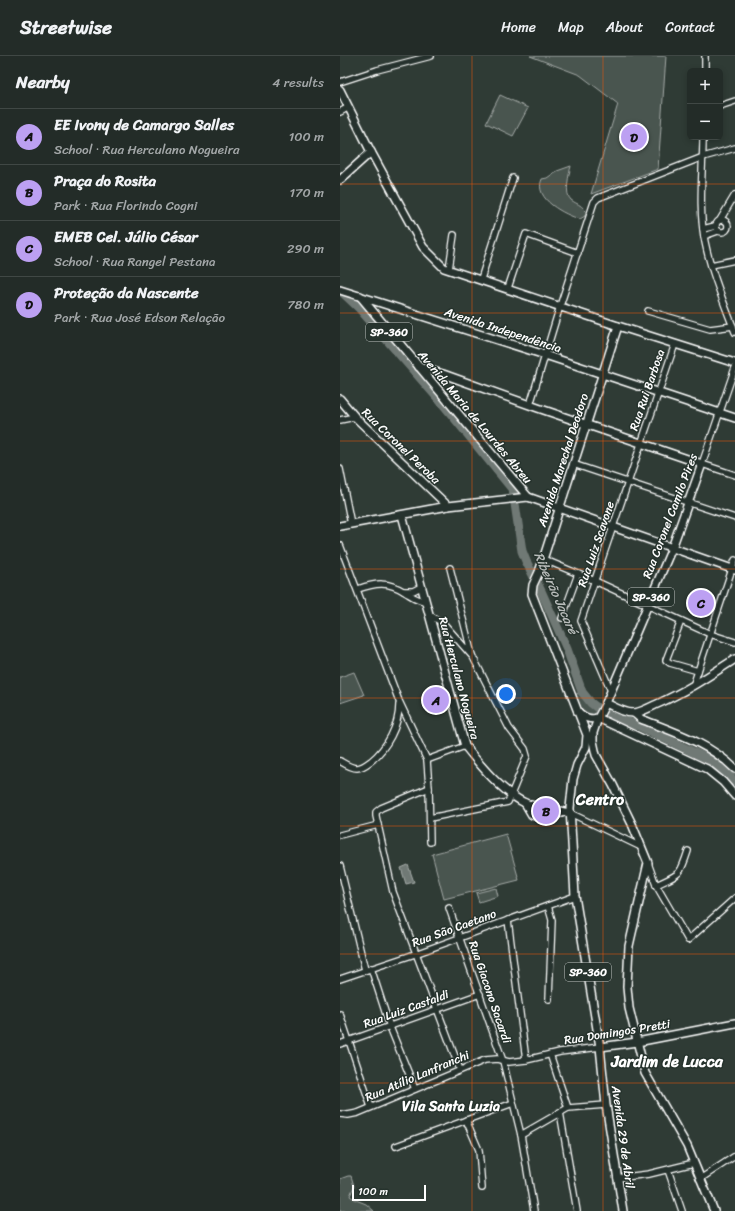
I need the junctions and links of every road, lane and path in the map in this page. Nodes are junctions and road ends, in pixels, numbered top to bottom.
1 (431, 56) edge
2 (705, 56) edge
3 (705, 68) edge
4 (340, 82) edge
5 (340, 90) edge
6 (735, 101) edge
7 (723, 105) edge
8 (349, 107) junction
9 (340, 112) edge
10 (703, 140) edge
11 (735, 148) edge
12 (372, 152) junction
13 (703, 156) junction
14 (513, 178) dead end
15 (340, 180) edge
16 (735, 196) edge
17 (720, 220) junction
18 (735, 225) edge
19 (717, 228) junction
20 (728, 228) junction
21 (703, 229) junction
22 (454, 235) dead end
23 (704, 236) junction
24 (578, 253) junction
25 (735, 260) edge
26 (711, 265) junction
27 (449, 270) junction
28 (481, 279) junction
29 (508, 288) junction
30 (340, 290) edge
31 (360, 296) junction
32 (560, 306) junction
33 (648, 311) dead end
34 (618, 326) junction
35 (733, 326) junction
36 (735, 332) edge
37 (674, 344) junction
38 (545, 355) junction
39 (735, 363) edge
40 (419, 367) junction
41 (735, 368) edge
42 (443, 374) junction
43 (603, 374) junction
44 (437, 388) junction
45 (658, 392) junction
46 (340, 399) edge
47 (530, 405) junction
48 (720, 413) junction
49 (355, 417) junction
50 (735, 418) edge
51 (340, 420) edge
52 (586, 424) junction
53 (641, 443) junction
54 (573, 464) junction
55 (702, 464) junction
56 (340, 469) edge
57 (735, 475) edge
58 (628, 482) junction
59 (528, 497) junction
60 (688, 502) junction
61 (448, 506) junction
62 (560, 507) junction
63 (402, 515) junction
64 (735, 518) edge
65 (351, 524) junction
66 (340, 526) edge
67 (614, 527) junction
68 (340, 545) edge
69 (672, 548) junction
70 (543, 559) junction
71 (735, 560) edge
72 (450, 568) dead end
73 (734, 570) edge
74 (578, 574) junction
75 (595, 581) junction
76 (421, 587) junction
77 (358, 589) junction
78 (404, 591) junction
79 (425, 601) junction
80 (647, 606) junction
81 (430, 615) junction
82 (562, 618) dead end
83 (681, 621) junction
84 (710, 634) junction
85 (735, 642) edge
86 (472, 657) junction
87 (735, 659) edge
88 (698, 672) junction
89 (693, 686) junction
90 (611, 691) junction
91 (399, 701) junction
92 (605, 705) junction
93 (578, 712) junction
94 (634, 713) junction
95 (599, 717) junction
96 (587, 735) joint
97 (465, 746) junction
98 (583, 752) junction
99 (596, 755) junction
100 (426, 760) junction
101 (340, 761) edge
102 (735, 769) edge
103 (429, 788) junction
104 (512, 795) junction
105 (735, 796) edge
106 (525, 803) junction
107 (538, 806) junction
108 (530, 810) junction
109 (570, 813) junction
110 (430, 818) junction
111 (378, 825) junction
112 (340, 835) edge
113 (430, 842) dead end
114 (641, 847) junction
115 (688, 851) dead end
116 (648, 863) junction
117 (340, 866) edge
118 (656, 885) junction
119 (575, 896) junction
120 (735, 898) edge
121 (548, 906) junction
122 (449, 908) dead end
123 (508, 920) junction
124 (460, 938) junction
125 (415, 954) junction
126 (368, 969) junction
127 (340, 979) edge
128 (480, 994) junction
129 (549, 998) dead end
130 (438, 1010) junction
131 (340, 1014) edge
132 (735, 1022) edge
133 (390, 1027) junction
134 (349, 1042) junction
135 (637, 1042) junction
136 (340, 1044) edge
137 (600, 1047) junction
138 (550, 1054) junction
139 (526, 1060) junction
140 (503, 1061) junction
141 (460, 1070) junction
142 (415, 1089) junction
143 (512, 1103) junction
144 (606, 1105) junction
145 (371, 1107) junction
146 (568, 1108) junction
147 (560, 1112) junction
148 (340, 1114) edge
149 (466, 1120) junction
150 (521, 1135) junction
151 (396, 1146) dead end
152 (735, 1156) edge
153 (694, 1163) junction
154 (668, 1170) junction
155 (617, 1178) junction
156 (700, 1179) junction
157 (482, 1188) dead end
158 (534, 1211) edge
159 (577, 1211) edge
160 (623, 1211) edge
161 (682, 1211) edge
162 (714, 1211) edge

1 - 4 street
2 - 3 street
5 - 8 main road
6 - 7 street
8 - 9 street
8 - 12 main road
10 - 13 street
11 - 13 street
12 - 15 main road
12 - 27 main road
13 - 21 street
13 - 24 street
14 - 28 street
16 - 17 street
17 - 19 street
17 - 20 street
18 - 20 street
19 - 20 street
19 - 21 street
19 - 23 street
21 - 23 street
22 - 27 street
23 - 26 street
24 - 29 street
24 - 32 street
25 - 26 street
26 - 35 street
27 - 28 main road
28 - 29 main road
29 - 32 main road
30 - 31 main road, Avenida Independência
31 - 38 main road, Avenida Independência
31 - 40 main road, Avenida Maria de Lourdes Abreu / SP-360
32 - 34 main road
32 - 38 street
33 - 35 street
34 - 37 main road
34 - 43 main road, Avenida Marechal Deodoro
35 - 36 street
37 - 39 main road
37 - 45 street, Rua Rui Barbosa
38 - 43 main road, Avenida Independência
38 - 47 street
40 - 42 main road
40 - 44 main road, Avenida Maria de Lourdes Abreu / SP-360
41 - 48 street, Rua Coronel Camilo Pires
42 - 44 main road
42 - 47 main road
43 - 45 main road, Avenida Independência
43 - 52 main road, Avenida Marechal Deodoro
44 - 59 main road, Avenida Maria de Lourdes Abreu / SP-360
45 - 48 main road, Avenida Independência
45 - 53 street, Rua Rui Barbosa
46 - 49 main road, Rua Coronel Peroba
47 - 52 main road
48 - 50 main road, Avenida Independência
48 - 55 street, Rua Coronel Camilo Pires
49 - 51 street
49 - 61 main road, Rua Coronel Peroba
52 - 53 main road
52 - 54 main road, Avenida Marechal Deodoro
53 - 55 main road
53 - 58 street, Rua Luiz Scavone
54 - 58 street
54 - 62 main road, Avenida Marechal Deodoro
55 - 57 street
55 - 60 main road, Rua Coronel Camilo Pires / SP-360
56 - 65 street
58 - 60 street
58 - 67 street, Rua Luiz Scavone
59 - 61 main road
59 - 62 main road
60 - 64 street
60 - 69 main road, Rua Coronel Camilo Pires / SP-360
61 - 63 main road
62 - 67 main road
62 - 70 main road, Avenida Marechal Deodoro / SP-360
63 - 65 main road
63 - 76 main road, Rua Herculano Nogueira
65 - 66 main road
67 - 69 main road
67 - 75 street, Rua Luiz Scavone
68 - 77 street
69 - 73 main road
69 - 80 main road, Rua Coronel Camilo Pires / SP-360
70 - 74 street
70 - 93 main road, Avenida Marechal Deodoro / SP-360
71 - 73 street
72 - 86 street
73 - 84 street
74 - 75 street
74 - 82 street
75 - 80 street
75 - 90 street, Rua Luiz Scavone
76 - 78 street
76 - 79 main road, Rua Herculano Nogueira
77 - 78 street
77 - 91 street
78 - 79 street
79 - 81 main road, Rua Herculano Nogueira
80 - 83 street
80 - 90 main road, Rua Coronel Camilo Pires / SP-360
81 - 86 street
81 - 97 main road, Rua Herculano Nogueira
83 - 84 street
83 - 88 street
84 - 85 street
84 - 88 street
86 - 104 street
87 - 89 main road
88 - 89 street
89 - 94 main road
90 - 92 main road, SP-360
91 - 100 street
91 - 101 street
92 - 94 main road
92 - 95 main road, SP-360
93 - 95 main road
93 - 96 main road, Avenida Marechal Deodoro / SP-360
94 - 102 main road
95 - 99 main road, SP-360
95 - 105 main road
96 - 98 main road, Avenida 29 de Abril / SP-360
97 - 100 street
97 - 104 main road, Rua Herculano Nogueira
98 - 99 main road
98 - 109 main road, Avenida 29 de Abril / SP-360
99 - 114 main road, SP-360
100 - 103 street
103 - 110 street
103 - 111 street
104 - 106 main road, Rua Herculano Nogueira
104 - 110 street
106 - 107 main road, Rua Herculano Nogueira
106 - 108 main road
107 - 108 main road
107 - 109 main road, Rua Herculano Nogueira
108 - 109 main road
109 - 114 street
109 - 119 main road, Avenida 29 de Abril / SP-360
110 - 113 street
111 - 112 street
111 - 125 street
114 - 116 main road, SP-360
115 - 118 street
116 - 118 street
116 - 135 main road, SP-360
117 - 126 street
118 - 120 street
119 - 121 street, Rua São Caetano
119 - 137 main road, Avenida 29 de Abril / SP-360
121 - 123 street, Rua São Caetano
121 - 129 street
122 - 124 street, Rua Giacono Sacardi
123 - 124 street, Rua São Caetano
123 - 139 street
124 - 125 street, Rua São Caetano
124 - 128 street, Rua Giacono Sacardi
125 - 126 street, Rua São Caetano
125 - 130 street
126 - 127 street, Rua São Caetano
126 - 133 street
128 - 130 street, Rua Luiz Castaldi
128 - 140 street, Rua Giacono Sacardi
130 - 133 street, Rua Luiz Castaldi
130 - 141 street
131 - 134 street
132 - 135 main road, Rua Domingos Pretti
133 - 134 street, Rua Luiz Castaldi
133 - 142 street
134 - 136 street, Rua Luiz Castaldi
134 - 145 street
135 - 137 main road, Rua Domingos Pretti
135 - 153 main road, SP-360
137 - 138 street, Rua Domingos Pretti
137 - 144 main road, Avenida 29 de Abril / SP-360
138 - 139 street, Rua Domingos Pretti
138 - 146 street
139 - 140 street, Rua Domingos Pretti
140 - 141 street, Rua Atílio Lanfranchi
140 - 143 street, Rua Giacono Sacardi
141 - 142 street, Rua Atílio Lanfranchi
142 - 145 street, Rua Atílio Lanfranchi
143 - 149 street
143 - 150 street, Rua Giacono Sacardi
144 - 146 street
144 - 155 main road, Avenida 29 de Abril / SP-360
145 - 148 street, Rua Atílio Lanfranchi
146 - 147 street
147 - 150 street
147 - 159 street
149 - 151 street
149 - 157 street
150 - 158 street, Rua Giacono Sacardi
152 - 156 street
153 - 154 street
153 - 156 main road, SP-360
154 - 155 street
154 - 161 street
155 - 160 main road, Avenida 29 de Abril / SP-360
156 - 162 main road, SP-360

